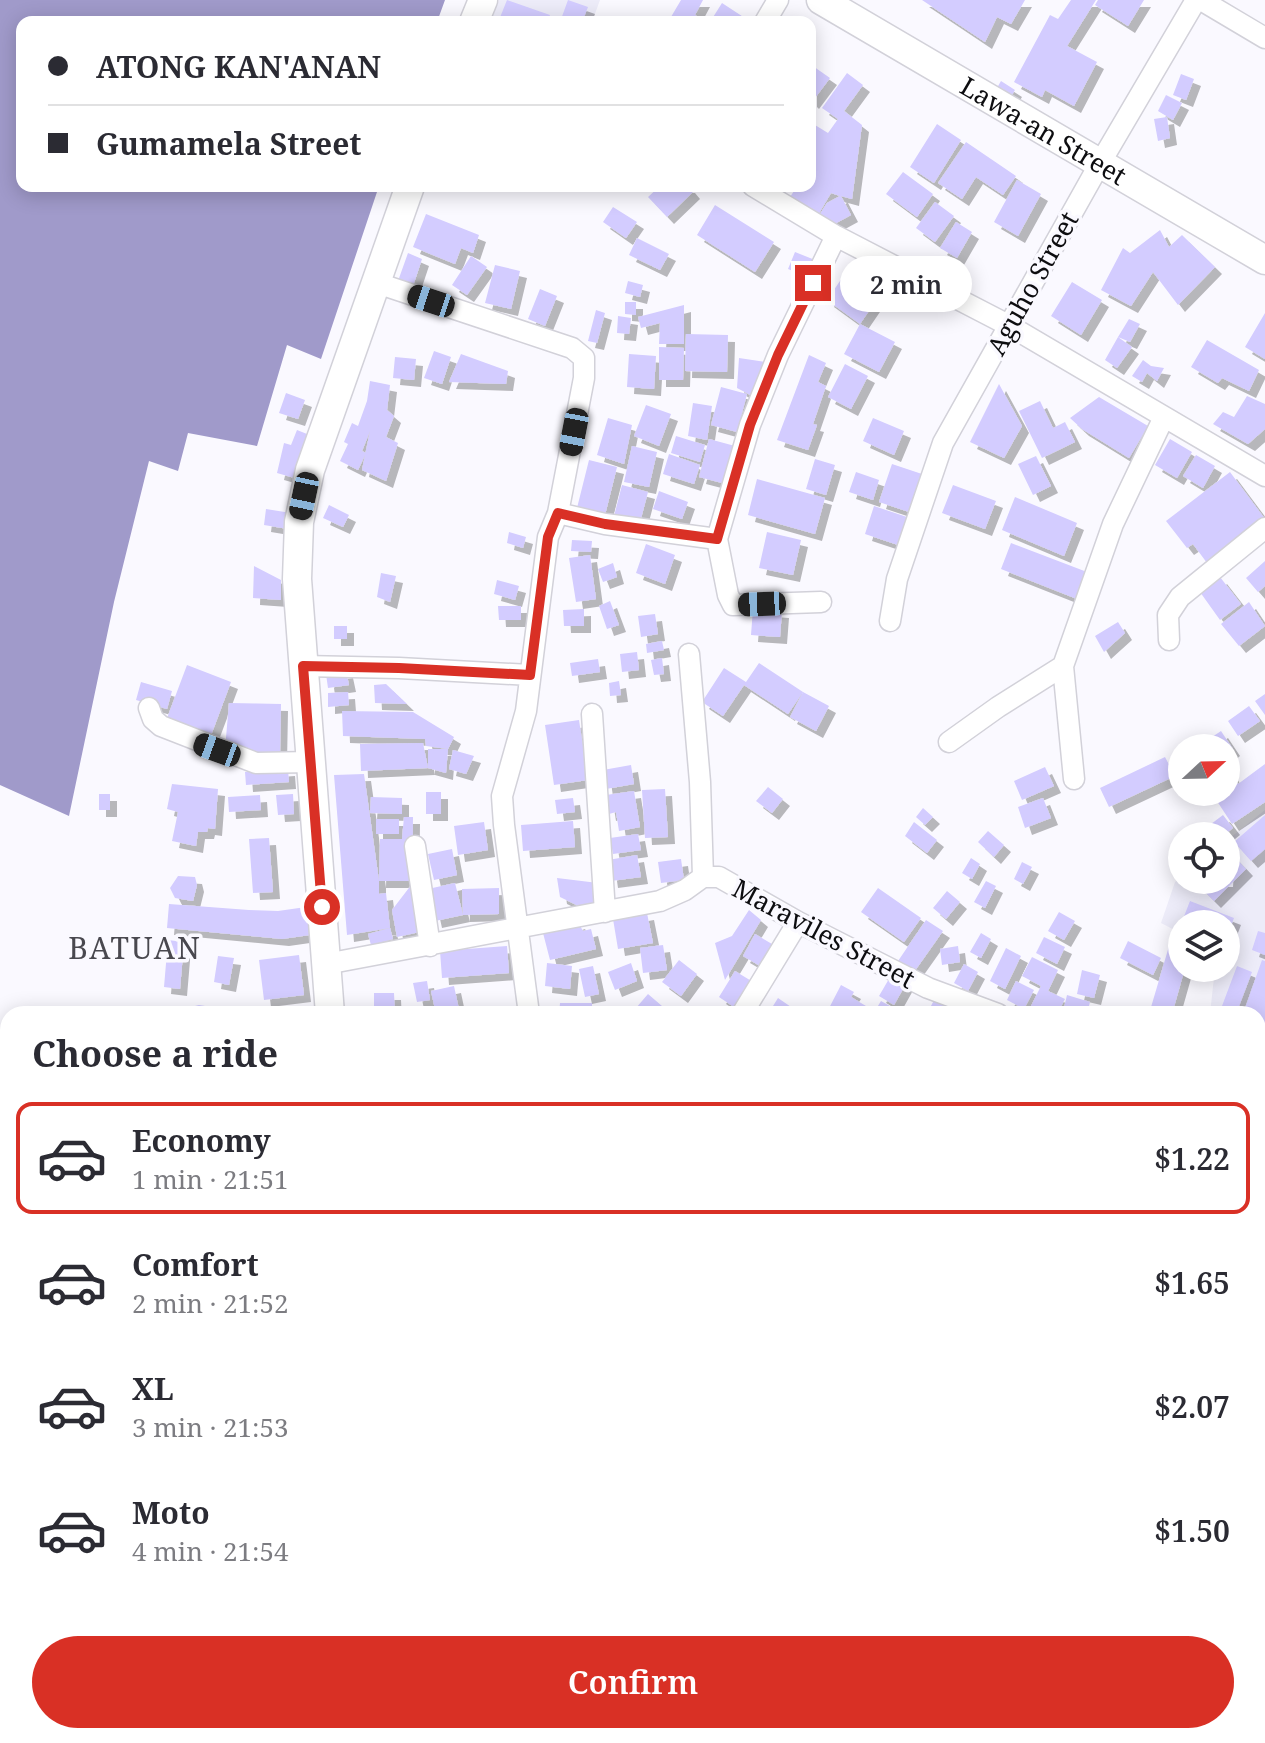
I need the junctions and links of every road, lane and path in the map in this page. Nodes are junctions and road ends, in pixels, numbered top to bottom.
1 (821, 0) edge
2 (1198, 0) edge
3 (1265, 38) edge
4 (1099, 165) junction
5 (408, 192) edge
6 (763, 192) edge
7 (836, 236) junction
8 (1265, 260) edge
9 (374, 282) junction
10 (1008, 325) junction
11 (1164, 417) junction
12 (1265, 476) edge
13 (558, 513) junction
14 (1265, 528) edge
15 (717, 539) junction
16 (821, 602) dead end
17 (890, 621) dead end
18 (1169, 640) dead end
19 (689, 654) dead end
20 (303, 666) junction
21 (1063, 666) junction
22 (530, 675) junction
23 (149, 708) dead end
24 (592, 714) dead end
25 (949, 742) dead end
26 (311, 762) junction
27 (1074, 779) dead end
28 (415, 846) dead end
29 (703, 877) junction
30 (605, 912) junction
31 (798, 922) junction
32 (518, 929) junction
33 (430, 946) junction
34 (326, 964) junction
35 (329, 1006) edge
36 (528, 1006) edge
37 (747, 1006) edge
38 (976, 1006) edge

1 - 4 main road, Lawa-an Street
2 - 3 street
2 - 4 street, Aguho Street
4 - 8 main road, Lawa-an Street
4 - 10 street, Aguho Street
5 - 9 main road
6 - 7 street
7 - 10 street
7 - 15 street
9 - 13 street
9 - 20 main road
10 - 11 street
10 - 17 street, Aguho Street
11 - 12 street
11 - 21 street
13 - 15 street
13 - 22 street
14 - 18 street
15 - 16 street
19 - 29 street
20 - 22 street
20 - 26 main road
21 - 25 street
21 - 27 street
22 - 32 street
23 - 26 street
24 - 30 street
26 - 34 main road
28 - 33 street
29 - 30 street, Maraviles Street
29 - 31 street, Maraviles Street
30 - 32 street, Maraviles Street
31 - 37 street
31 - 38 street, Maraviles Street
32 - 33 street, Maraviles Street
32 - 36 street
33 - 34 street, Maraviles Street
34 - 35 main road

